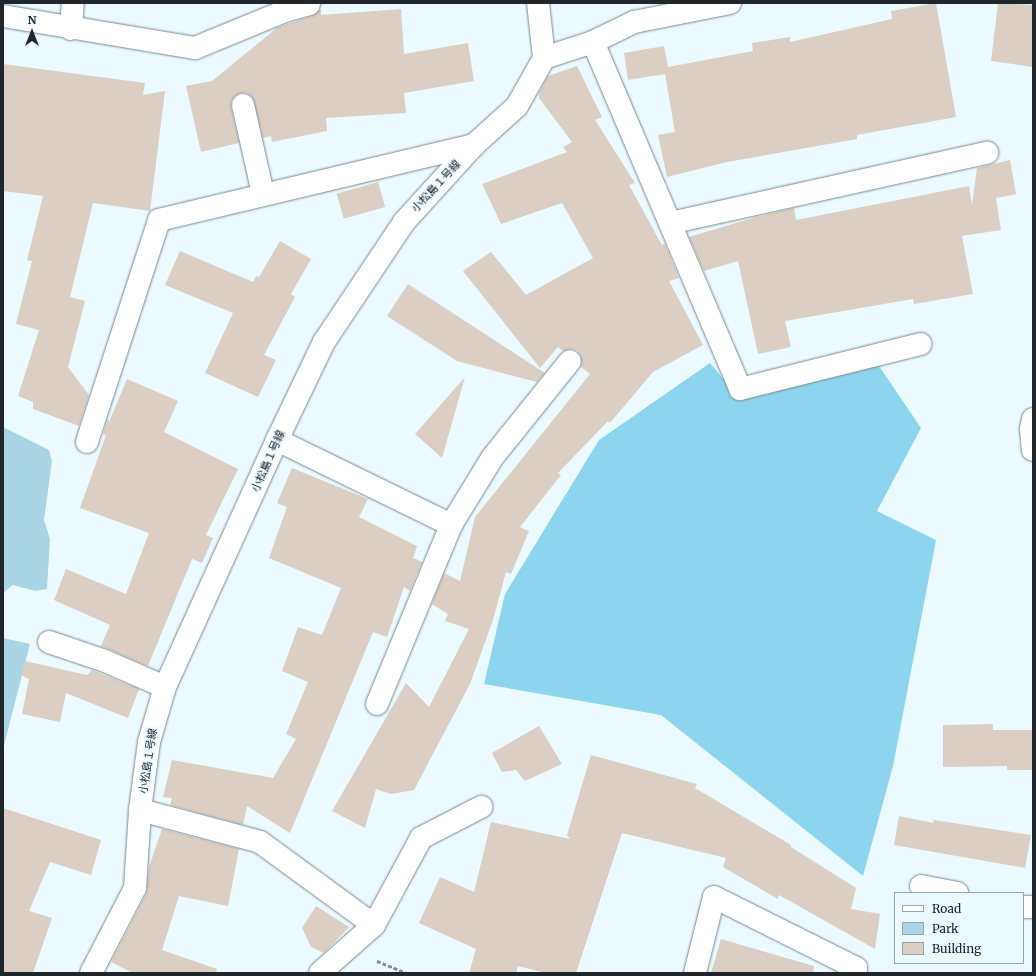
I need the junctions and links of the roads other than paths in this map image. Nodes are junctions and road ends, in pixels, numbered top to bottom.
1 (73, 3) edge
2 (538, 3) edge
3 (730, 3) edge
4 (309, 4) dead end
5 (3, 16) edge
6 (71, 29) junction
7 (593, 42) junction
8 (544, 58) junction
9 (243, 105) dead end
10 (474, 145) junction
11 (987, 153) dead end
12 (263, 194) junction
13 (670, 223) junction
14 (920, 344) dead end
15 (570, 361) dead end
16 (1033, 420) edge
17 (277, 440) junction
18 (87, 442) dead end
19 (1033, 450) edge
20 (451, 525) junction
21 (49, 642) dead end
22 (165, 687) junction
23 (377, 704) dead end
24 (481, 807) dead end
25 (140, 810) junction
26 (921, 886) dead end
27 (951, 892) edge
28 (374, 925) junction
29 (94, 972) edge
30 (320, 973) edge
31 (695, 973) edge
32 (855, 973) edge

1 - 6 street
2 - 8 street
3 - 7 street
4 - 6 street
5 - 6 street
7 - 8 street
7 - 13 street
8 - 10 street, 小松島１号線
9 - 12 street
10 - 12 street
10 - 17 street, 小松島１号線
11 - 13 street
12 - 18 street
13 - 14 street
15 - 20 street
16 - 19 street
17 - 20 street
17 - 22 street, 小松島１号線
20 - 23 street
21 - 22 street
22 - 25 street, 小松島１号線
24 - 28 street
25 - 28 street
25 - 29 street, 小松島１号線
26 - 27 street
28 - 30 street
31 - 32 street

